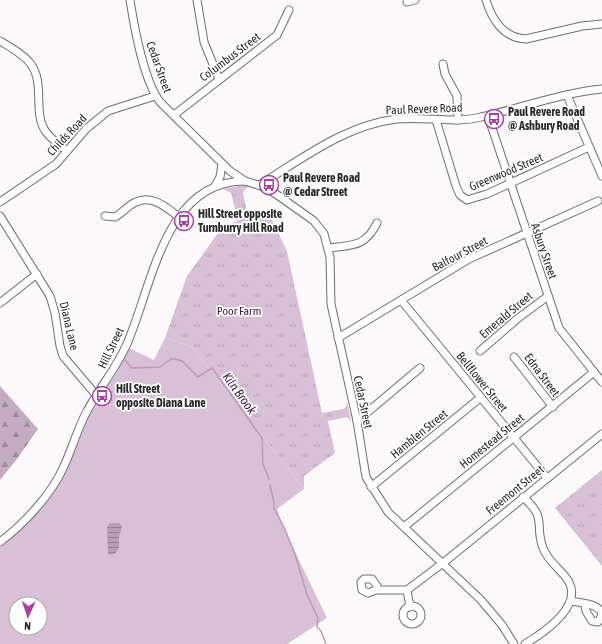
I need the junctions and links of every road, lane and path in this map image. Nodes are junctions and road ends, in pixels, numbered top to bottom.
1 (130, 0) edge
2 (197, 0) edge
3 (415, 0) edge
4 (486, 0) edge
5 (407, 2) dead end
6 (290, 10) dead end
7 (602, 24) edge
8 (0, 42) edge
9 (443, 64) dead end
10 (219, 79) junction
11 (602, 89) edge
12 (567, 95) junction
13 (155, 96) junction
14 (174, 115) junction
15 (488, 116) junction
16 (436, 120) junction
17 (458, 120) junction
18 (589, 147) junction
19 (67, 151) junction
20 (222, 164) junction
21 (602, 176) edge
22 (245, 181) junction
23 (510, 183) junction
24 (258, 185) junction
25 (215, 186) junction
26 (598, 201) dead end
27 (0, 202) edge
28 (0, 216) edge
29 (105, 216) dead end
30 (179, 217) junction
31 (376, 223) dead end
32 (526, 234) junction
33 (329, 248) junction
34 (37, 274) junction
35 (548, 296) junction
36 (401, 300) junction
37 (0, 303) edge
38 (338, 338) junction
39 (480, 351) dead end
40 (514, 357) dead end
41 (420, 368) dead end
42 (594, 372) junction
43 (602, 382) edge
44 (97, 396) junction
45 (480, 398) junction
46 (552, 407) junction
47 (357, 421) junction
48 (602, 434) edge
49 (513, 438) junction
50 (547, 478) junction
51 (371, 487) junction
52 (523, 497) junction
53 (404, 527) junction
54 (0, 542) edge
55 (443, 563) junction
56 (376, 590) dead end
57 (407, 590) junction
58 (571, 601) junction
59 (585, 604) junction
60 (410, 607) dead end
61 (602, 614) edge
62 (514, 644) edge
63 (525, 644) edge

1 - 13 street, Cedar Street
2 - 10 street
3 - 5 street
4 - 7 street
6 - 10 street, Columbus Street
8 - 19 street
9 - 17 street
10 - 14 street, Columbus Street
11 - 12 street, Paul Revere Road
12 - 15 street, Paul Revere Road
12 - 18 street
13 - 14 street, Cedar Street
13 - 19 street, Childs Road
14 - 20 street, Cedar Street
15 - 17 street, Paul Revere Road
15 - 23 street, Asbury Street
16 - 17 street, Paul Revere Road
16 - 23 street, Greenwood Street
16 - 24 street, Paul Revere Road
18 - 21 street
18 - 23 street, Greenwood Street
19 - 27 street, Childs Road
20 - 22 street, Cedar Street
20 - 25 street
22 - 24 street, Cedar Street
22 - 25 street, Hill Street
23 - 32 street, Asbury Street
24 - 33 street, Cedar Street
25 - 30 street, Hill Street
26 - 32 street, Balfour Street
28 - 34 street, Diana Lane
29 - 30 street
30 - 44 street, Hill Street
31 - 33 street
32 - 35 street, Asbury Street
32 - 36 street, Balfour Street
33 - 38 street, Cedar Street
34 - 37 street
34 - 44 street, Diana Lane
35 - 39 street, Emerald Street
35 - 42 street, Asbury Street
36 - 38 street, Balfour Street
36 - 45 street, Bellflower Street
38 - 47 street, Cedar Street
40 - 46 street, Edna Street
41 - 47 street
42 - 43 street, Asbury Street
42 - 46 street, Homestead Street
44 - 54 street, Hill Street
45 - 49 street, Bellflower Street
45 - 51 street, Hamblen Street
46 - 49 street, Homestead Street
47 - 51 street, Cedar Street
48 - 50 street, Freemont Street
49 - 50 street, Bellflower Street
49 - 53 street, Homestead Street
50 - 52 street, Freemont Street
51 - 53 street, Cedar Street
52 - 55 street, Freemont Street
52 - 58 street
53 - 55 street, Cedar Street
55 - 57 street, Freemont Street
55 - 62 street, Cedar Street
56 - 57 street
57 - 60 street
58 - 59 street
58 - 63 street
59 - 61 street
59 - 61 street

